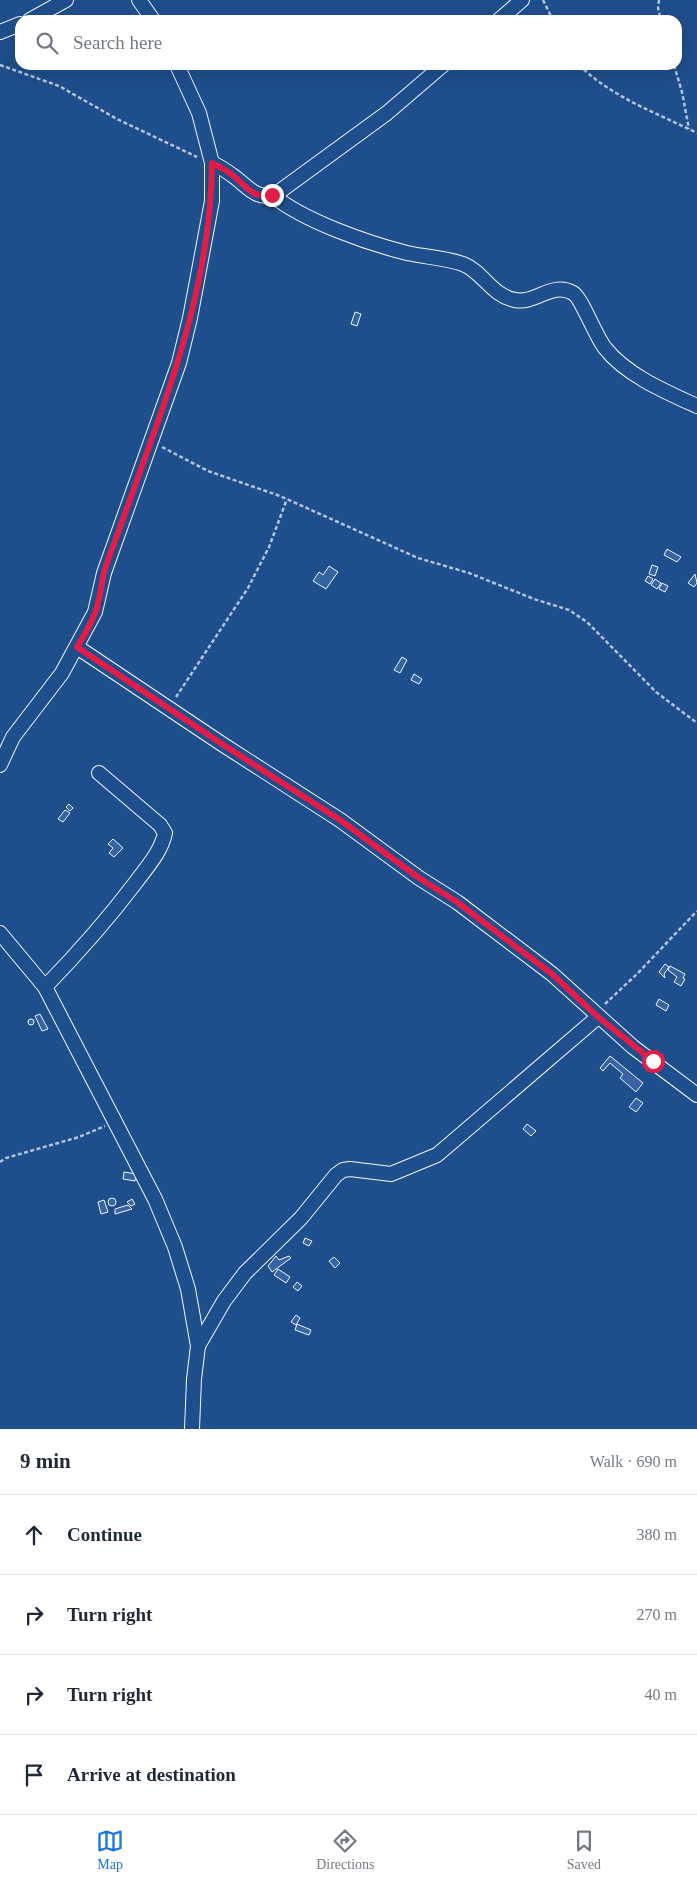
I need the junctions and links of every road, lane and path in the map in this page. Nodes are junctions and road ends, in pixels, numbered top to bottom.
1 (66, 0) edge
2 (139, 0) edge
3 (522, 0) edge
4 (543, 0) edge
5 (659, 0) edge
6 (39, 15) edge
7 (150, 15) edge
8 (505, 15) edge
9 (550, 15) edge
10 (660, 15) edge
11 (15, 26) edge
12 (0, 32) edge
13 (0, 65) edge
14 (179, 70) edge
15 (437, 70) edge
16 (585, 70) edge
17 (675, 70) edge
18 (689, 129) junction
19 (697, 133) edge
20 (212, 163) junction
21 (272, 195) junction
22 (697, 406) edge
23 (151, 442) junction
24 (287, 499) junction
25 (77, 647) junction
26 (168, 708) junction
27 (697, 723) edge
28 (0, 765) edge
29 (100, 772) dead end
30 (697, 911) edge
31 (0, 934) edge
32 (45, 987) junction
33 (596, 1015) junction
34 (697, 1095) edge
35 (115, 1122) junction
36 (0, 1162) edge
37 (198, 1346) junction
38 (192, 1429) edge

1 - 6 street
2 - 7 street
3 - 8 street
4 - 9 path
5 - 10 path
11 - 12 street
13 - 20 path
14 - 20 street
15 - 21 street
16 - 18 path
17 - 18 path
18 - 19 path
20 - 21 street
20 - 23 street
21 - 22 street
23 - 24 path
23 - 25 street
24 - 26 path
24 - 27 path
25 - 26 street
25 - 28 street
26 - 33 street
29 - 32 street
30 - 33 path
31 - 32 street
32 - 35 street
33 - 34 street
33 - 37 street
35 - 36 path
35 - 37 street
37 - 38 street

